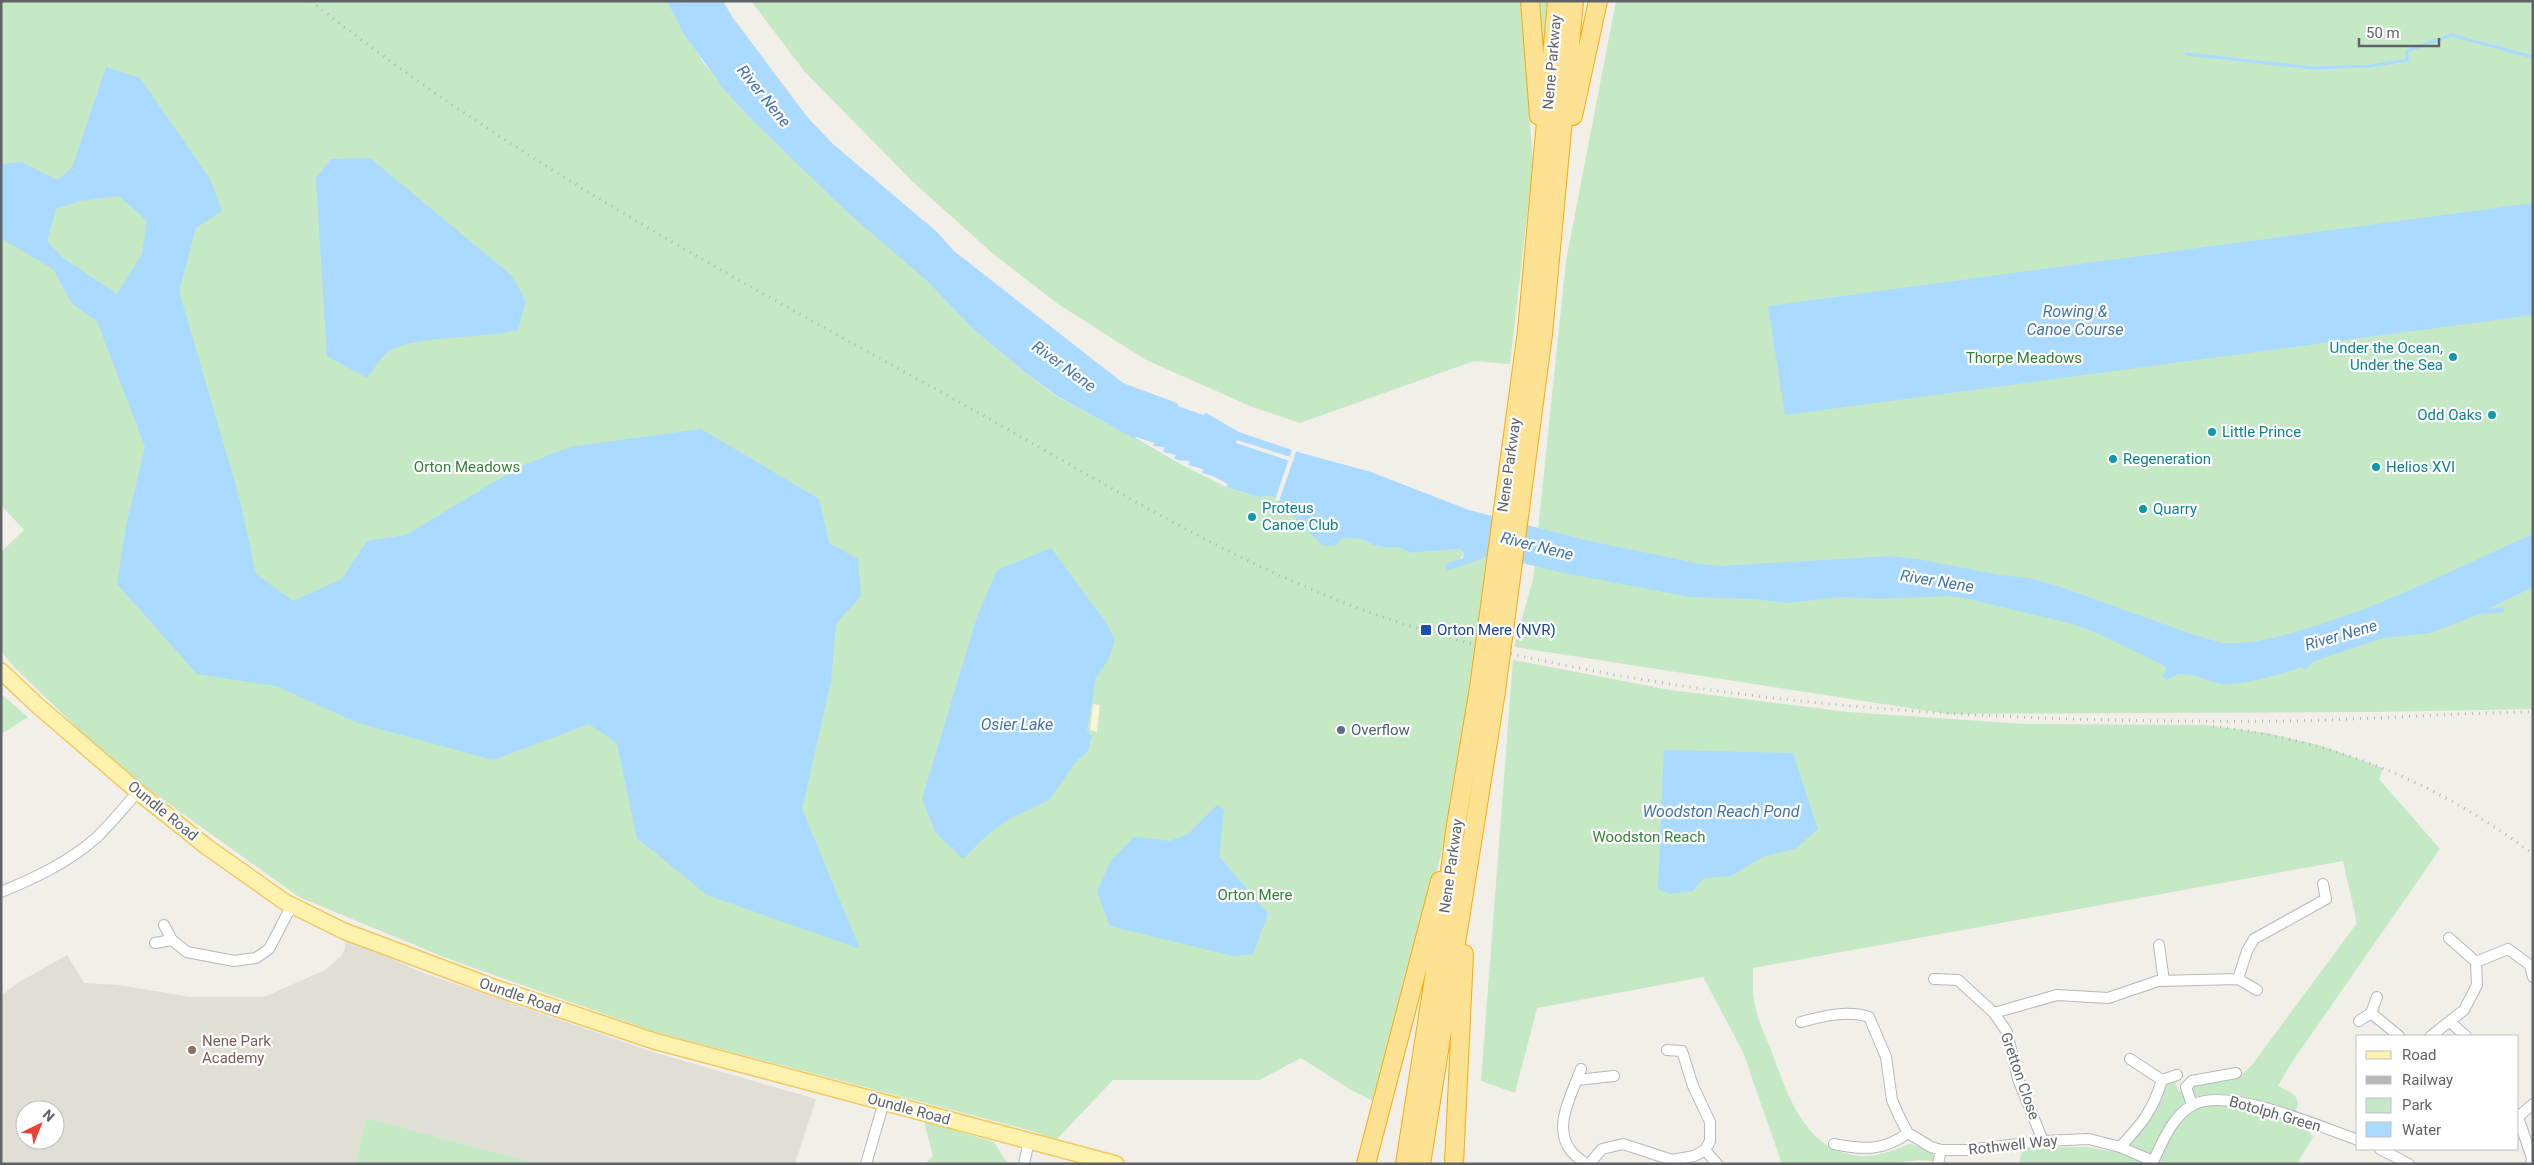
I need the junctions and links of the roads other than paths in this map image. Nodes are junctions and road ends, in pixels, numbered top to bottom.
1 (1530, 1) edge
2 (1558, 1) edge
3 (1574, 1) edge
4 (1598, 1) edge
5 (1542, 167) junction
6 (1559, 177) junction
7 (1535, 333) junction
8 (1, 671) edge
9 (1488, 689) junction
10 (138, 792) junction
11 (1455, 831) junction
12 (1472, 839) junction
13 (2323, 884) dead end
14 (1, 892) edge
15 (292, 905) junction
16 (164, 925) dead end
17 (2449, 938) dead end
18 (172, 940) junction
19 (155, 943) dead end
20 (2159, 945) dead end
21 (2476, 962) junction
22 (2533, 977) edge
23 (1934, 979) dead end
24 (2238, 979) junction
25 (2164, 981) junction
26 (2257, 990) dead end
27 (2377, 996) dead end
28 (1994, 1013) junction
29 (2371, 1013) junction
30 (2359, 1021) dead end
31 (1801, 1022) dead end
32 (2450, 1022) junction
33 (2398, 1035) edge
34 (2433, 1035) edge
35 (2465, 1035) edge
36 (1667, 1050) dead end
37 (2130, 1059) dead end
38 (1581, 1070) dead end
39 (2236, 1073) dead end
40 (2177, 1075) dead end
41 (1614, 1076) dead end
42 (1577, 1080) junction
43 (2162, 1080) junction
44 (884, 1102) junction
45 (2533, 1104) edge
46 (2192, 1105) junction
47 (2519, 1116) edge
48 (2519, 1120) edge
49 (1908, 1133) junction
50 (2356, 1139) edge
51 (1029, 1141) junction
52 (2043, 1141) junction
53 (1834, 1144) dead end
54 (2120, 1147) junction
55 (1705, 1150) junction
56 (1941, 1150) junction
57 (2382, 1150) edge
58 (2532, 1158) edge
59 (2153, 1162) edge
60 (866, 1164) edge
61 (1024, 1164) edge
62 (1116, 1164) edge
63 (1366, 1164) edge
64 (1405, 1164) edge
65 (1421, 1164) edge
66 (1454, 1164) edge
67 (1588, 1164) edge
68 (1717, 1164) edge
69 (1938, 1164) edge
70 (2410, 1164) edge
71 (2531, 1164) edge

1 - 5 highway
2 - 5 highway, Nene Parkway
3 - 6 highway, Nene Parkway
4 - 6 highway
5 - 7 highway, Nene Parkway
6 - 7 highway, Nene Parkway
7 - 9 highway, Nene Parkway, bridge
8 - 10 main road, Oundle Road
9 - 11 highway, Nene Parkway
9 - 12 highway, Nene Parkway
10 - 14 street
10 - 15 main road, Oundle Road
11 - 63 highway
11 - 64 highway, Nene Parkway
12 - 65 highway, Nene Parkway
12 - 66 highway
13 - 24 street
15 - 18 street
15 - 44 main road, Oundle Road
16 - 18 street
17 - 21 street
18 - 19 street
20 - 25 street
21 - 22 street
21 - 32 street
23 - 28 street, Gretton Close
24 - 25 street, Gretton Close
24 - 26 street
25 - 28 street, Gretton Close
27 - 29 street
28 - 52 street, Gretton Close
29 - 30 street
29 - 33 street
31 - 49 street
32 - 34 street
32 - 35 street
36 - 55 street
37 - 43 street
38 - 42 street
39 - 46 street, Botolph Green
40 - 43 street
41 - 42 street
42 - 67 street
43 - 54 street
44 - 51 main road, Oundle Road
44 - 60 street
45 - 47 street
46 - 50 street, Botolph Green
46 - 59 street, Botolph Green
48 - 58 street
49 - 53 street
49 - 56 street, Rothwell Way
51 - 61 street
51 - 62 main road, Oundle Road
52 - 54 street, Rothwell Way
52 - 56 street, Rothwell Way
54 - 59 street, Rothwell Way
55 - 67 street
55 - 68 street
56 - 69 street
57 - 70 street
58 - 71 street

